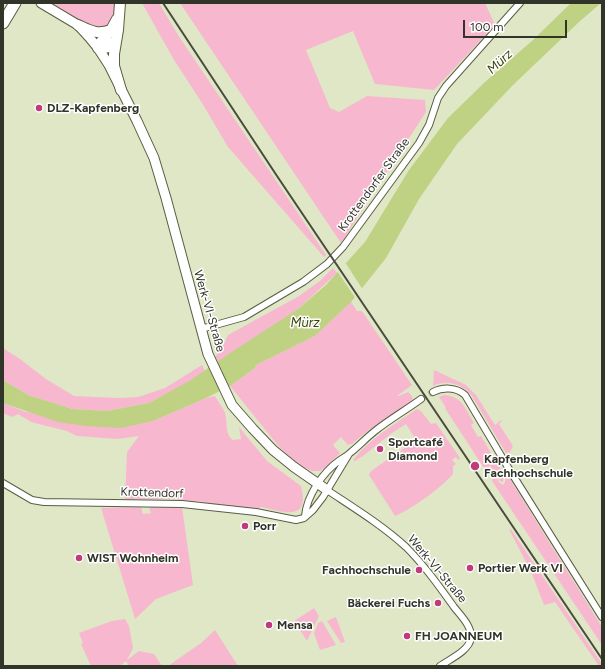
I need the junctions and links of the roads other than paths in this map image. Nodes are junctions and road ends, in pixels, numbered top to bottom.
1 (15, 3) edge
2 (41, 3) edge
3 (120, 3) edge
4 (520, 3) edge
5 (118, 15) junction
6 (3, 23) edge
7 (78, 25) junction
8 (111, 30) junction
9 (115, 41) junction
10 (98, 48) junction
11 (122, 90) junction
12 (201, 329) junction
13 (433, 392) tunnel mouth
14 (421, 399) tunnel mouth
15 (349, 454) junction
16 (3, 483) edge
17 (318, 484) junction
18 (327, 490) junction
19 (304, 517) junction
20 (602, 617) edge
21 (440, 666) edge

1 - 6 highway
2 - 7 main road, Werk-VI-Straße
3 - 5 main road
4 - 12 street, Krottendorfer Straße
5 - 8 main road
5 - 9 main road
7 - 8 main road
7 - 10 main road, Werk-VI-Straße
8 - 10 main road
9 - 10 main road
9 - 11 main road
10 - 11 main road, Werk-VI-Straße
11 - 12 main road, Werk-VI-Straße
12 - 17 main road, Werk-VI-Straße
13 - 20 street
14 - 15 street
15 - 17 street
15 - 18 street
16 - 19 street, Krottendorf
17 - 18 main road, Werk-VI-Straße
17 - 19 street
18 - 19 street
18 - 21 street, Werk-VI-Straße

